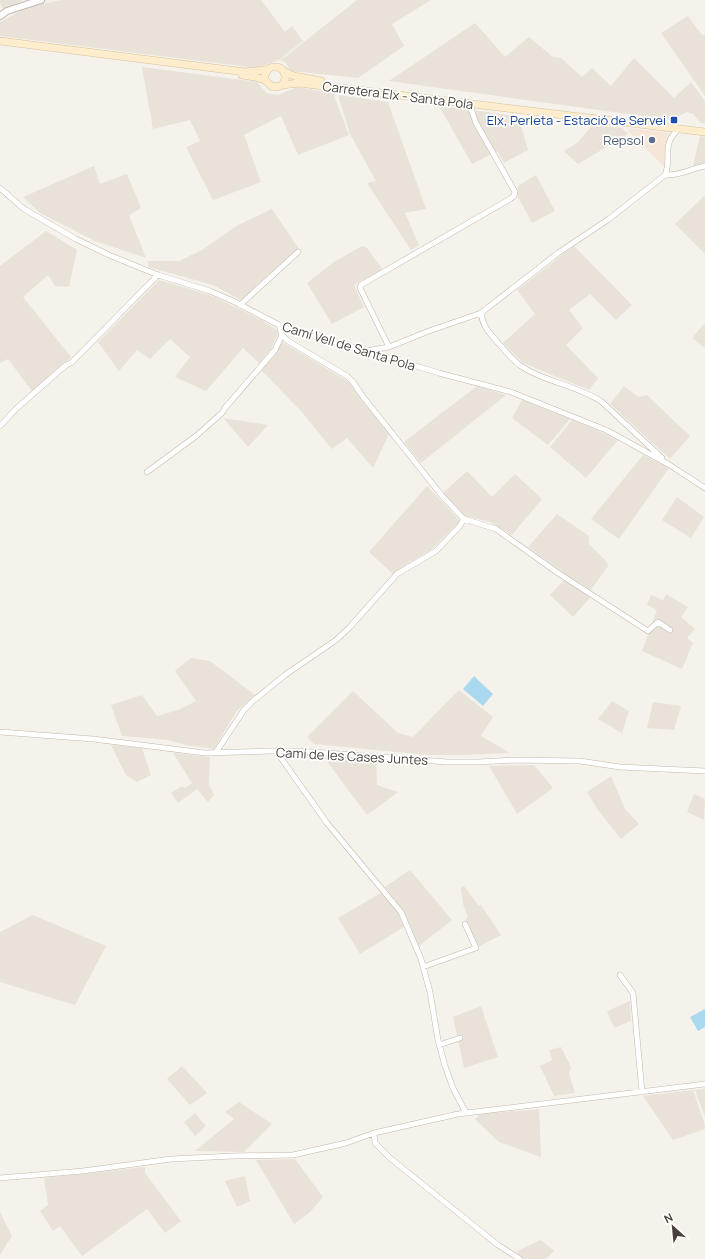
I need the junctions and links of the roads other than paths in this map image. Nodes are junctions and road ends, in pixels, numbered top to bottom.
1 (40, 0) edge
2 (29, 1) edge
3 (0, 16) edge
4 (0, 41) edge
5 (0, 45) edge
6 (268, 69) junction
7 (285, 72) junction
8 (265, 80) junction
9 (282, 85) junction
10 (469, 103) junction
11 (705, 129) edge
12 (676, 132) dead end
13 (705, 132) edge
14 (705, 166) edge
15 (665, 175) junction
16 (0, 188) edge
17 (298, 252) dead end
18 (158, 275) junction
19 (240, 305) junction
20 (481, 313) junction
21 (279, 325) junction
22 (282, 335) junction
23 (389, 347) junction
24 (365, 352) junction
25 (0, 426) edge
26 (668, 464) junction
27 (148, 472) dead end
28 (705, 488) edge
29 (464, 519) junction
30 (670, 630) dead end
31 (0, 732) edge
32 (276, 751) junction
33 (216, 752) junction
34 (705, 771) edge
35 (465, 924) dead end
36 (423, 967) junction
37 (620, 975) dead end
38 (460, 1038) dead end
39 (439, 1045) junction
40 (705, 1084) edge
41 (642, 1092) junction
42 (466, 1113) junction
43 (374, 1133) junction
44 (0, 1178) edge
45 (520, 1259) edge

1 - 2 street
2 - 3 street
4 - 6 main road
5 - 8 main road
6 - 7 main road
6 - 8 main road
7 - 9 main road
7 - 11 main road, Carretera Elx - Santa Pola
8 - 9 main road
9 - 10 main road, Carretera Elx - Santa Pola
10 - 13 main road, Carretera Elx - Santa Pola
10 - 23 street
12 - 15 street
14 - 15 street
15 - 20 street
16 - 18 street, Camí Vell de Santa Pola
17 - 19 street
18 - 19 street, Camí Vell de Santa Pola
18 - 25 street
19 - 21 street, Camí Vell de Santa Pola
20 - 23 street
20 - 26 street
21 - 22 street
21 - 24 street, Camí Vell de Santa Pola
22 - 27 street
22 - 29 street
23 - 24 street
24 - 26 street, Camí Vell de Santa Pola
26 - 28 street, Camí Vell de Santa Pola
29 - 30 street
29 - 33 street
31 - 33 street, Camí de les Cases Juntes
32 - 33 street, Camí de les Cases Juntes
32 - 34 street, Camí de les Cases Juntes
32 - 36 street
35 - 36 street
36 - 39 street
37 - 41 street
38 - 39 street
39 - 42 street
40 - 41 street
41 - 42 street
42 - 43 street
43 - 44 street
43 - 45 street

